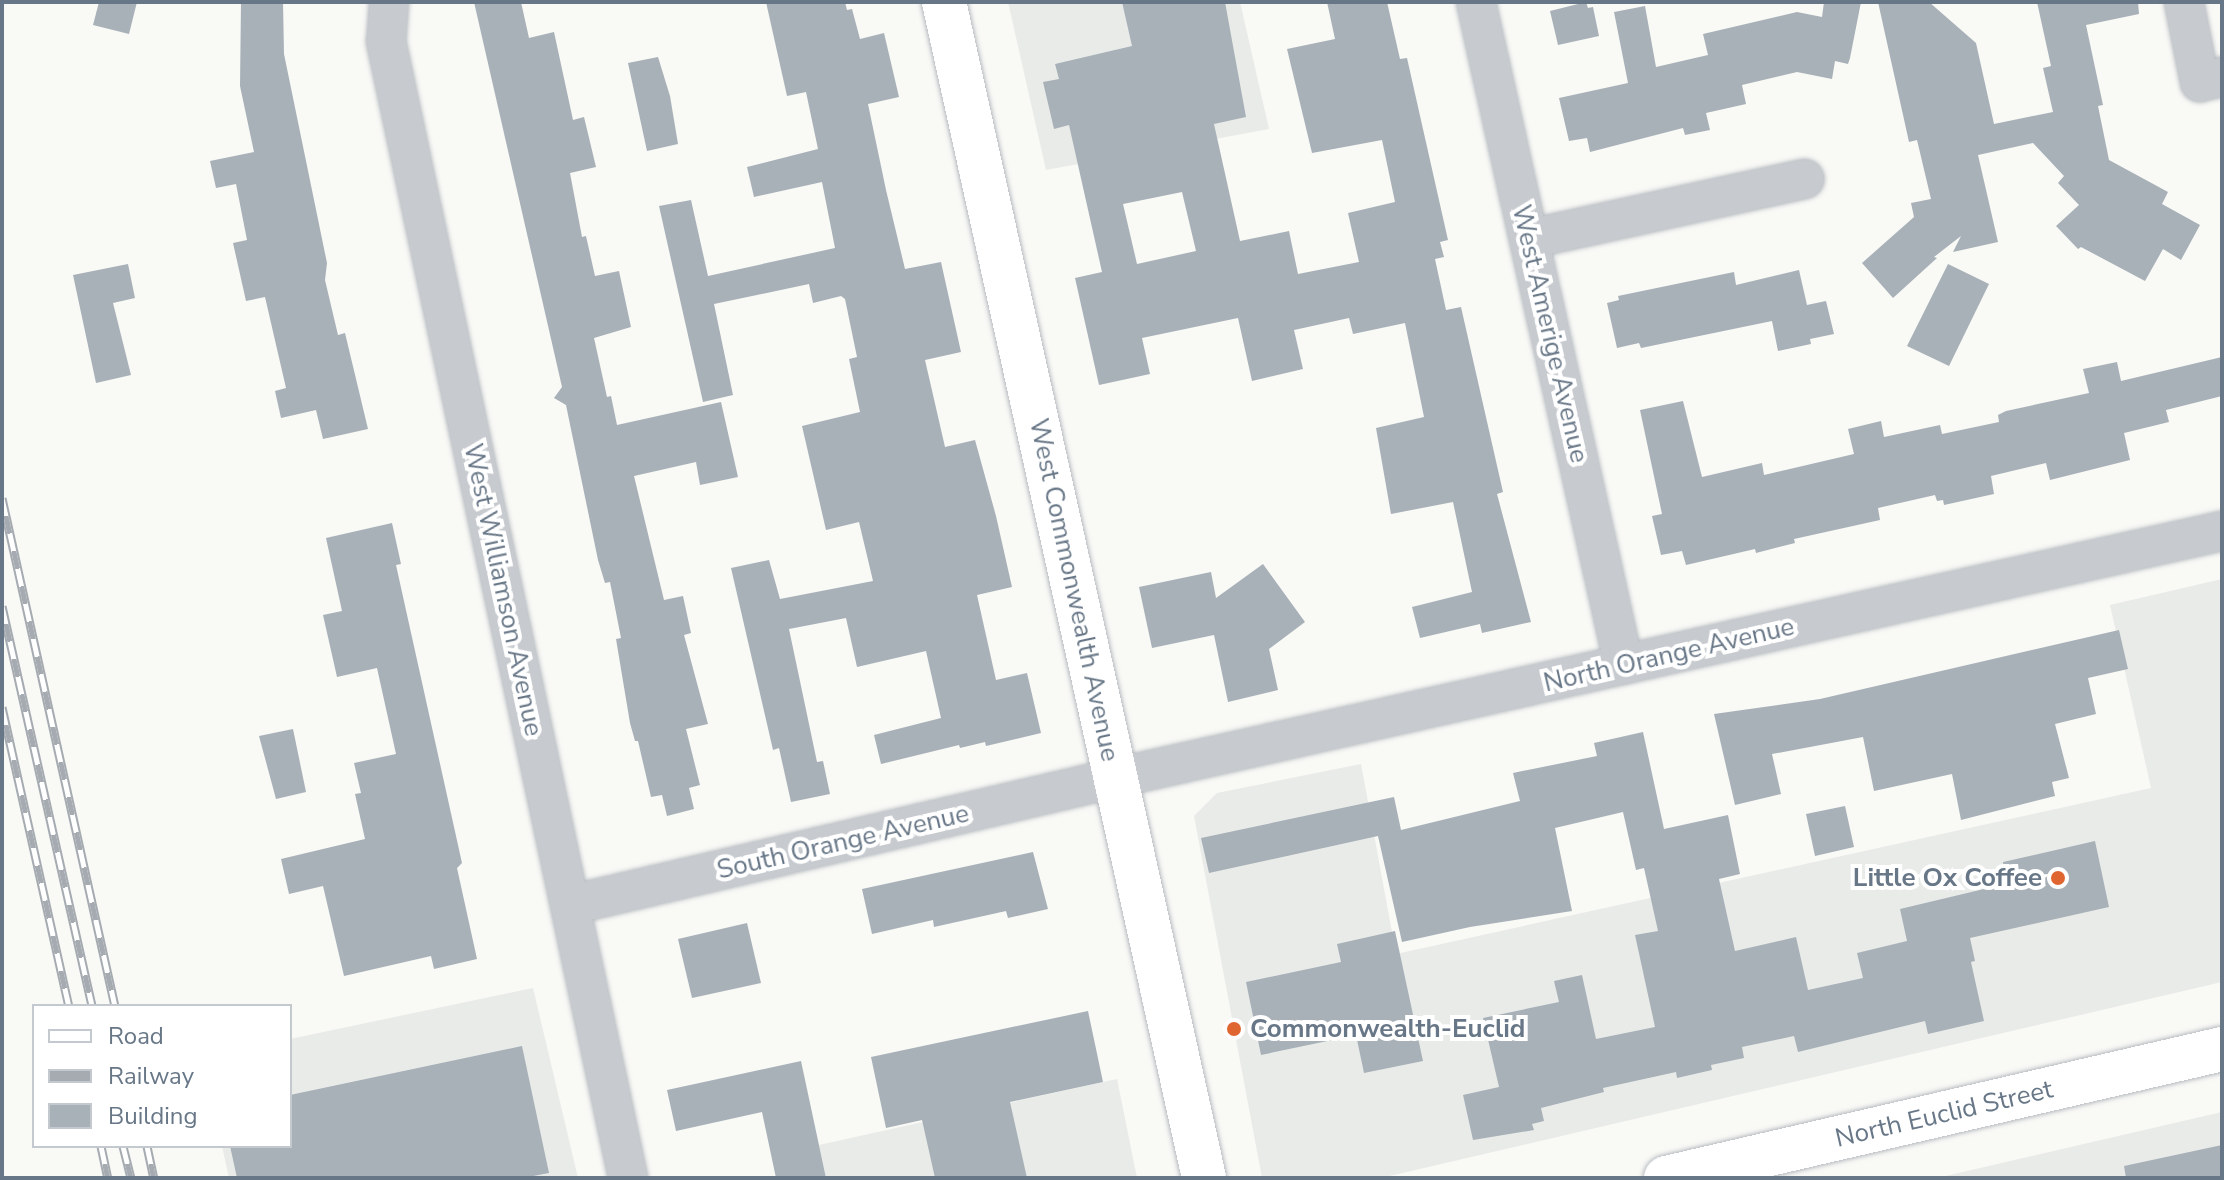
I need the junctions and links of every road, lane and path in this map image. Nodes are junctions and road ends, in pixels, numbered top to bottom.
1 (389, 2) edge
2 (944, 2) edge
3 (1476, 2) edge
4 (2184, 2) edge
5 (2211, 80) edge
6 (1805, 179) dead end
7 (1529, 239) junction
8 (2222, 531) edge
9 (1624, 665) junction
10 (1115, 778) junction
11 (570, 905) junction
12 (2222, 1049) edge
13 (628, 1178) edge
14 (1204, 1178) edge
15 (1666, 1178) edge

1 - 11 street, West Williamson Avenue
2 - 10 main road, West Commonwealth Avenue
3 - 7 street, West Amerige Avenue
4 - 5 street
6 - 7 street
7 - 9 street, West Amerige Avenue
8 - 9 street, North Orange Avenue
9 - 10 street, North Orange Avenue
10 - 11 street, South Orange Avenue
10 - 14 main road, West Commonwealth Avenue
11 - 13 street, West Williamson Avenue
12 - 15 main road, North Euclid Street

